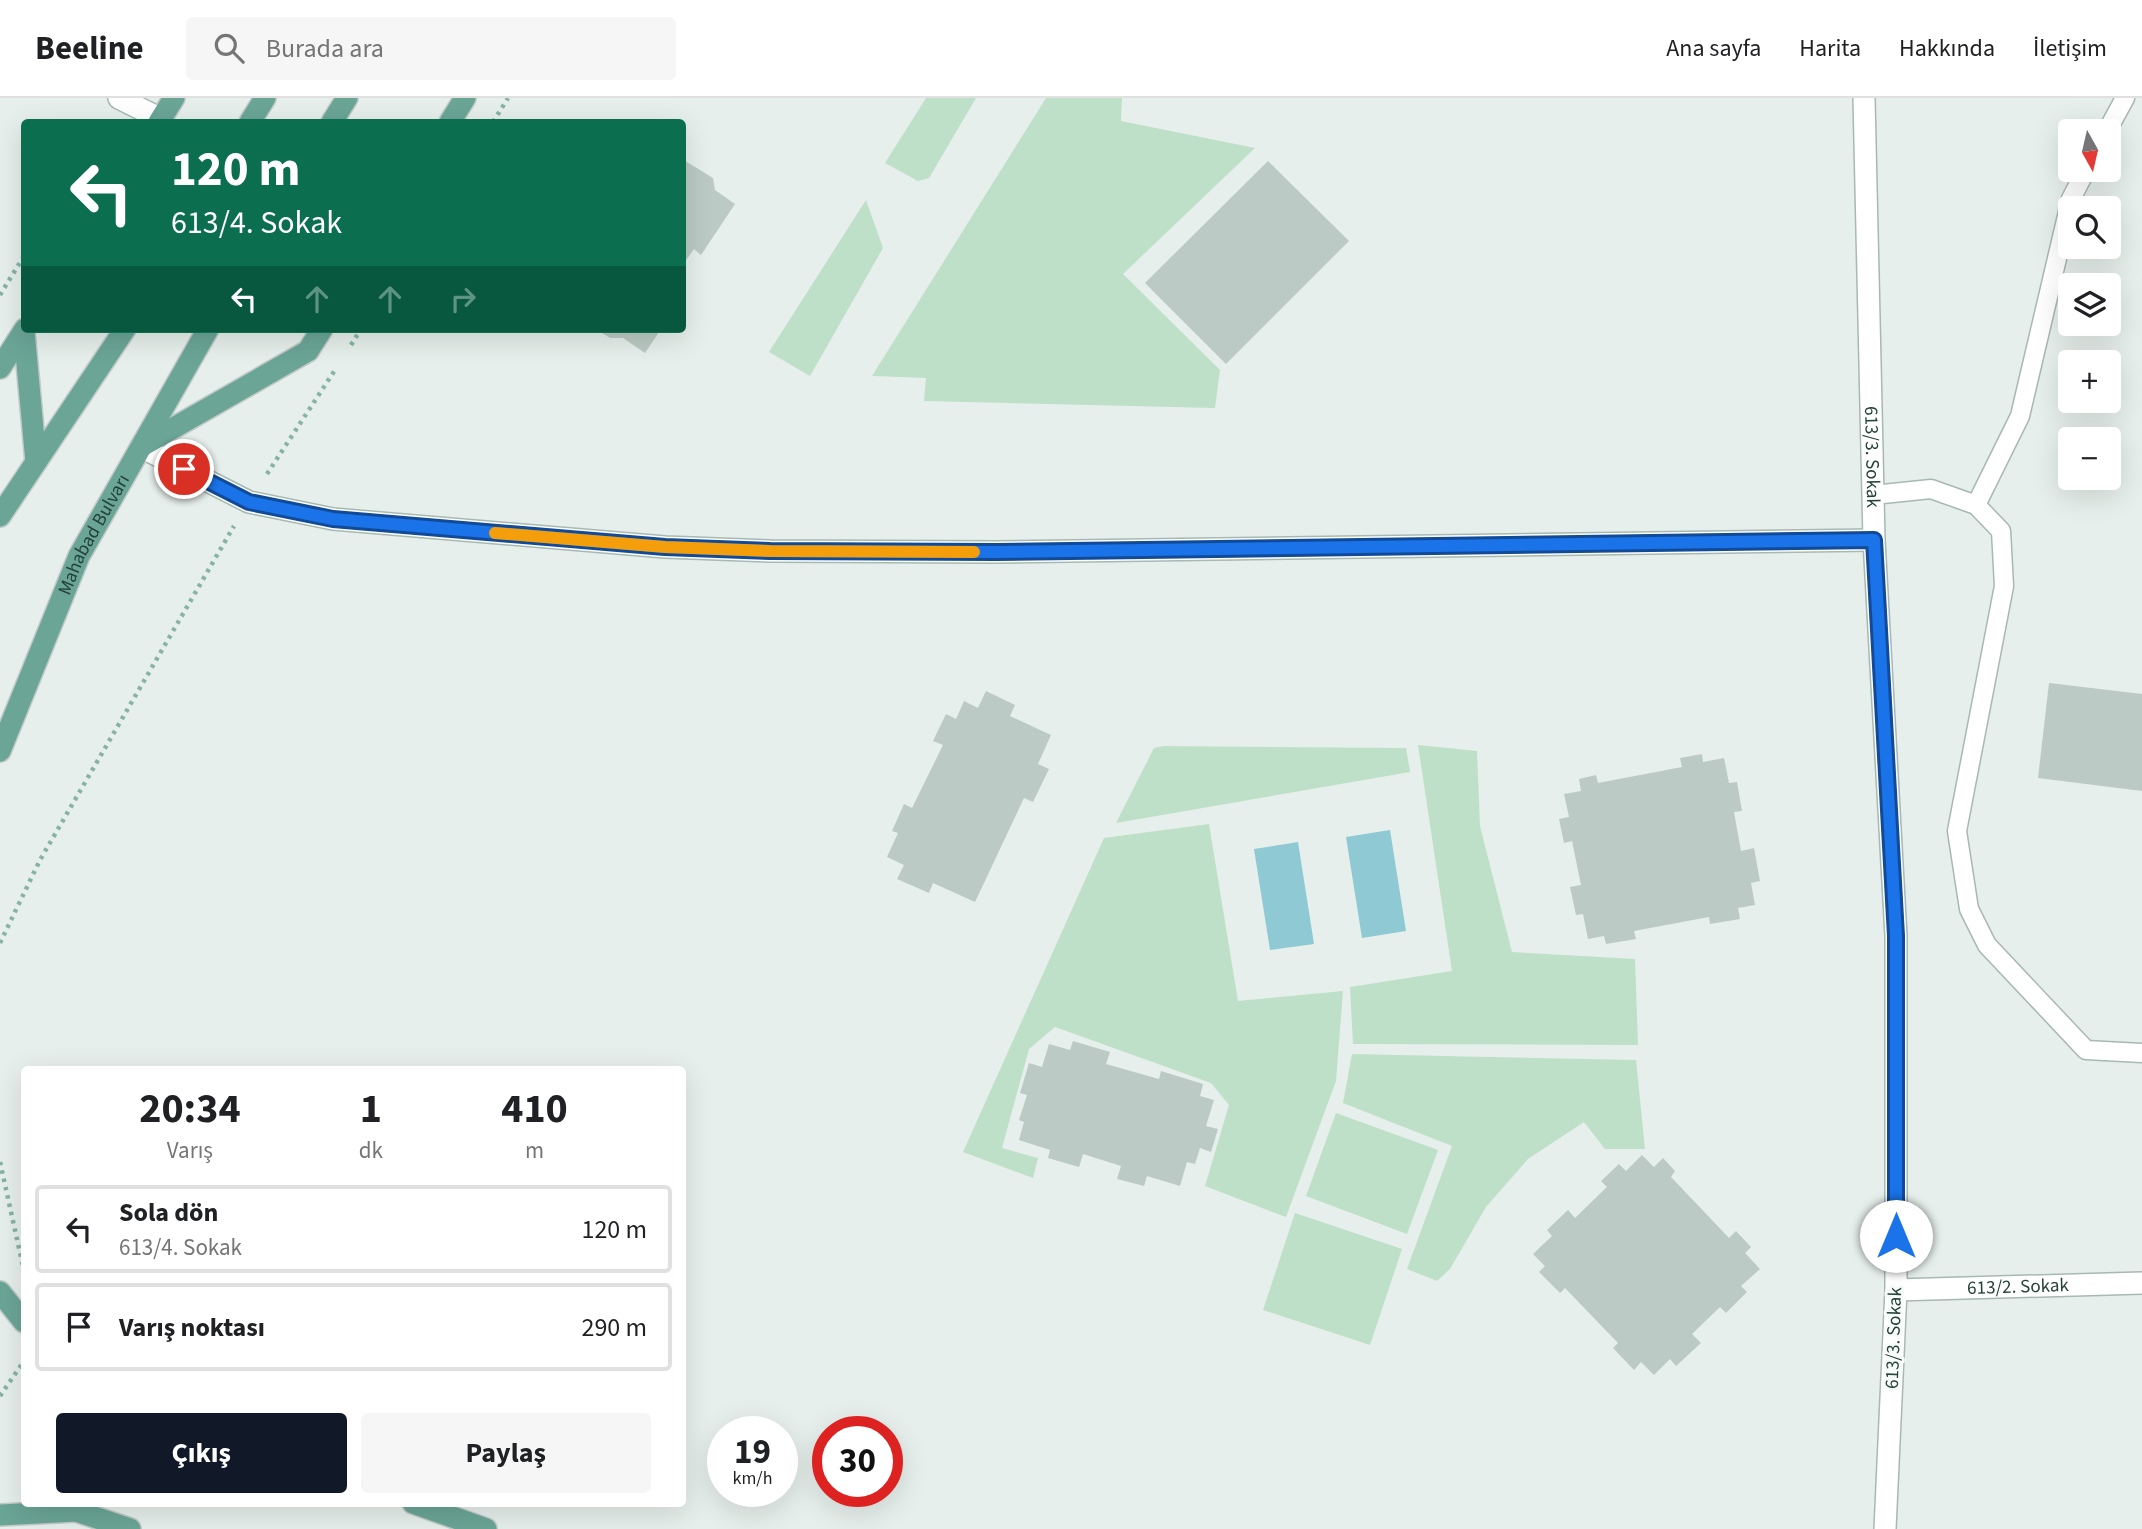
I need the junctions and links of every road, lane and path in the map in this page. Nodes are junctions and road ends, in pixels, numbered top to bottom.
1 (119, 98) edge
2 (174, 98) edge
3 (265, 98) edge
4 (347, 98) edge
5 (465, 98) edge
6 (508, 98) edge
7 (1864, 98) edge
8 (2125, 98) edge
9 (156, 119) edge
10 (161, 119) edge
11 (252, 119) edge
12 (334, 119) edge
13 (452, 119) edge
14 (495, 119) edge
15 (2114, 119) edge
16 (2080, 182) edge
17 (21, 261) edge
18 (0, 295) edge
19 (22, 333) edge
20 (24, 333) edge
21 (122, 333) edge
22 (206, 333) edge
23 (319, 333) edge
24 (358, 333) edge
25 (346, 352) dead end
26 (339, 364) dead end
27 (0, 368) edge
28 (141, 447) junction
29 (36, 462) junction
30 (1873, 495) junction
31 (249, 502) junction
32 (1976, 505) junction
33 (0, 516) edge
34 (1874, 540) junction
35 (0, 751) edge
36 (0, 943) edge
37 (2142, 1053) edge
38 (0, 1162) edge
39 (21, 1258) edge
40 (2142, 1283) edge
41 (1896, 1290) junction
42 (0, 1292) edge
43 (21, 1318) edge
44 (21, 1365) edge
45 (0, 1396) edge
46 (423, 1507) edge
47 (0, 1515) edge
48 (130, 1529) edge
49 (486, 1529) edge
50 (1885, 1529) edge

1 - 9 street
2 - 10 main road
3 - 11 main road
4 - 12 main road
5 - 13 main road
6 - 14 path
7 - 30 street, 613/3. Sokak
8 - 15 lane
16 - 32 lane
17 - 18 path
19 - 27 main road
20 - 29 main road
21 - 29 main road
22 - 28 main road, Mahabad Bulvarı
23 - 28 main road
24 - 25 path
26 - 31 path
28 - 31 street
28 - 35 main road, Mahabad Bulvarı
29 - 33 main road
30 - 32 lane
30 - 34 street, 613/3. Sokak
31 - 34 street
31 - 36 path
32 - 37 lane
34 - 41 street, 613/3. Sokak
38 - 39 path
40 - 41 street, 613/2. Sokak
41 - 50 street, 613/3. Sokak
42 - 43 main road
44 - 45 path
46 - 49 main road
47 - 48 main road

